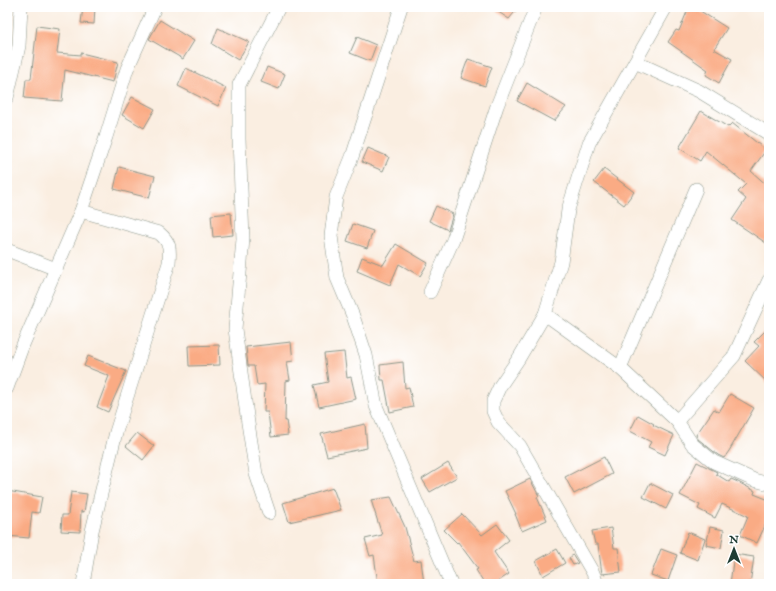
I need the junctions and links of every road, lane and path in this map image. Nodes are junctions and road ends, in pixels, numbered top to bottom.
1 (21, 7) edge
2 (155, 7) edge
3 (279, 7) edge
4 (401, 7) edge
5 (536, 7) edge
6 (666, 7) edge
7 (635, 62) junction
8 (7, 98) edge
9 (769, 134) edge
10 (696, 189) dead end
11 (81, 211) junction
12 (7, 250) edge
13 (56, 269) junction
14 (769, 280) edge
15 (430, 292) dead end
16 (545, 314) junction
17 (620, 368) junction
18 (7, 388) edge
19 (677, 422) junction
20 (769, 484) edge
21 (269, 513) dead end
22 (83, 584) edge
23 (451, 584) edge
24 (597, 584) edge

1 - 8 street
2 - 11 street
3 - 21 street
4 - 23 street
5 - 15 street
6 - 7 street
7 - 9 street
7 - 16 street
10 - 17 street
11 - 13 street
11 - 22 street
12 - 13 street
13 - 18 street
14 - 19 street
16 - 17 street
16 - 24 street
17 - 19 street
19 - 20 street

